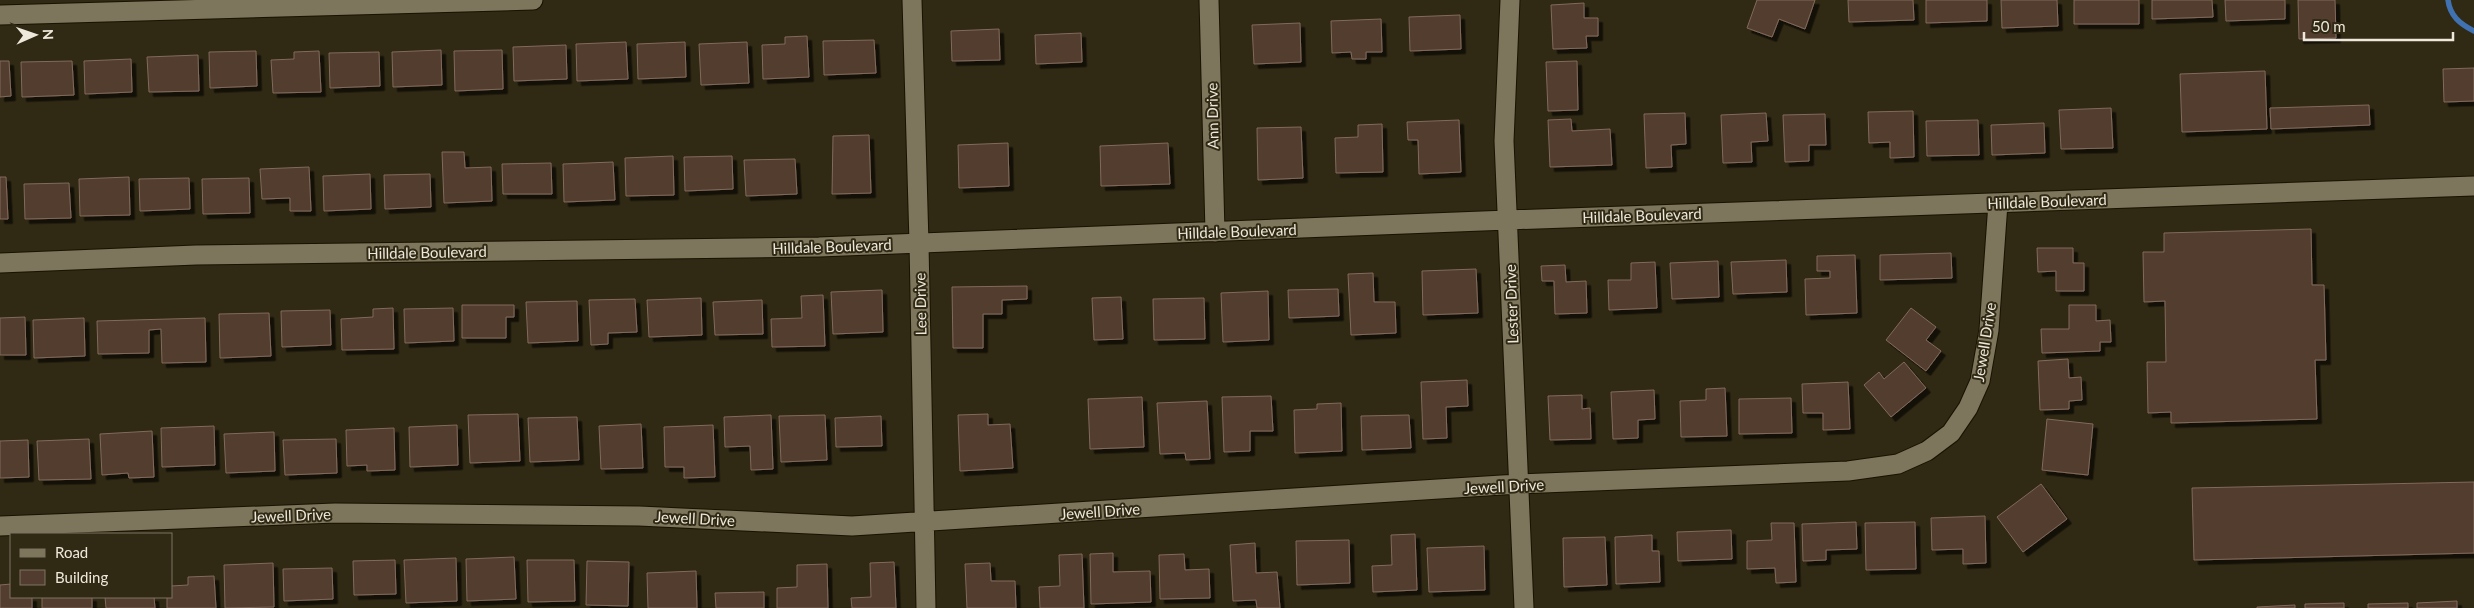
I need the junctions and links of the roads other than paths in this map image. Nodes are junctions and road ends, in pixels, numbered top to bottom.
1 (533, 0) edge
2 (912, 0) edge
3 (1209, 0) edge
4 (1510, 0) edge
5 (0, 15) edge
6 (2474, 186) edge
7 (1998, 203) junction
8 (1508, 220) junction
9 (1215, 232) junction
10 (919, 243) junction
11 (0, 263) edge
12 (1518, 484) junction
13 (924, 523) junction
14 (0, 526) edge
15 (926, 608) edge
16 (1524, 608) edge

1 - 5 street
2 - 10 street, Lee Drive
3 - 9 street, Ann Drive
4 - 8 street, Lester Drive
6 - 7 street, Hilldale Boulevard
7 - 8 street, Hilldale Boulevard
7 - 12 street, Jewell Drive
8 - 9 street, Hilldale Boulevard
8 - 12 street, Lester Drive
9 - 10 street, Hilldale Boulevard
10 - 11 street, Hilldale Boulevard
10 - 13 street, Lee Drive
12 - 13 street, Jewell Drive
12 - 16 street, Lester Drive
13 - 14 street, Jewell Drive
13 - 15 street, Lee Drive

